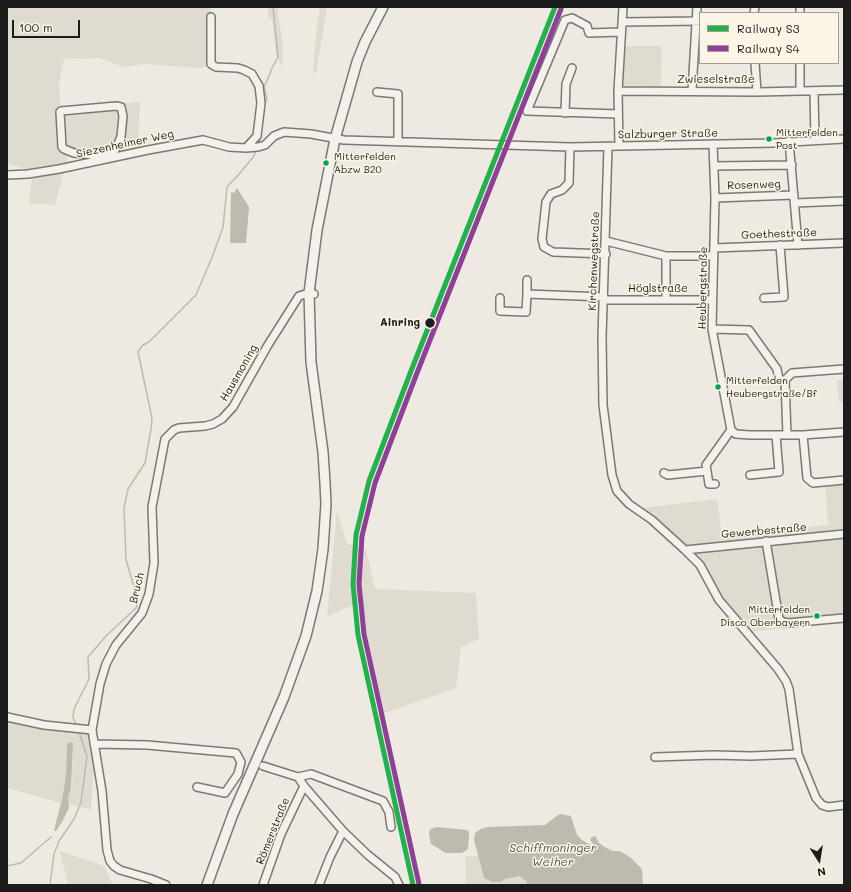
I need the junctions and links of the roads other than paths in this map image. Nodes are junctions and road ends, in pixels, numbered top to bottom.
1 (383, 7) edge
2 (623, 7) edge
3 (697, 7) edge
4 (212, 17) dead end
5 (698, 21) edge
6 (622, 22) junction
7 (621, 32) junction
8 (755, 64) edge
9 (800, 64) edge
10 (572, 68) dead end
11 (844, 90) edge
12 (618, 91) junction
13 (692, 91) junction
14 (800, 91) junction
15 (814, 91) junction
16 (377, 92) dead end
17 (757, 92) junction
18 (565, 113) junction
19 (618, 114) junction
20 (335, 139) junction
21 (844, 139) edge
22 (815, 140) junction
23 (398, 142) junction
24 (789, 142) junction
25 (713, 144) junction
26 (619, 146) junction
27 (570, 147) junction
28 (608, 147) junction
29 (117, 148) junction
30 (252, 148) junction
31 (122, 156) junction
32 (792, 165) junction
33 (714, 166) junction
34 (7, 175) edge
35 (794, 195) junction
36 (715, 198) junction
37 (844, 201) edge
38 (795, 203) junction
39 (606, 241) junction
40 (844, 243) edge
41 (780, 245) junction
42 (798, 245) junction
43 (714, 248) junction
44 (606, 254) junction
45 (666, 256) junction
46 (714, 256) junction
47 (527, 280) dead end
48 (311, 294) junction
49 (527, 294) junction
50 (500, 298) dead end
51 (764, 298) dead end
52 (604, 299) junction
53 (666, 300) junction
54 (712, 300) junction
55 (712, 329) junction
56 (844, 369) edge
57 (786, 380) junction
58 (731, 430) junction
59 (844, 432) edge
60 (776, 435) junction
61 (786, 435) junction
62 (803, 435) junction
63 (165, 439) joint
64 (707, 471) junction
65 (664, 473) dead end
66 (750, 475) dead end
67 (844, 480) edge
68 (715, 484) dead end
69 (844, 534) edge
70 (766, 541) junction
71 (685, 550) junction
72 (844, 618) edge
73 (7, 717) edge
74 (92, 730) junction
75 (94, 744) junction
76 (798, 754) junction
77 (259, 755) junction
78 (655, 757) dead end
79 (263, 766) junction
80 (252, 771) junction
81 (298, 777) junction
82 (304, 786) junction
83 (197, 787) dead end
84 (844, 805) edge
85 (391, 827) dead end
86 (343, 831) junction
87 (166, 885) edge
88 (207, 885) edge
89 (263, 885) edge
90 (319, 885) edge
91 (399, 885) edge

1 - 20 main road
2 - 6 street
3 - 5 street
4 - 30 street
5 - 6 street
5 - 13 street
6 - 7 street
7 - 12 street
7 - 18 street
8 - 17 street
9 - 14 street
10 - 18 street
11 - 15 street, Zwieselstraße
12 - 13 street, Zwieselstraße
12 - 19 street
13 - 17 street, Zwieselstraße
14 - 15 street, Zwieselstraße
14 - 17 street, Zwieselstraße
15 - 22 street
16 - 23 street
18 - 19 street
19 - 26 street
20 - 23 street
20 - 30 street
20 - 48 main road
21 - 22 street, Salzburger Straße
22 - 24 street, Salzburger Straße
23 - 27 street, Salzburger Straße
24 - 25 street, Salzburger Straße
24 - 32 street
25 - 26 street, Salzburger Straße
25 - 33 street, Heubergstraße
26 - 28 street, Salzburger Straße
27 - 28 street, Salzburger Straße
27 - 44 street
28 - 39 street, Kirchenwegstraße
29 - 29 street
29 - 31 street
30 - 31 street, Siezenheimer Weg
31 - 34 street, Siezenheimer Weg
32 - 33 street, Rosenweg
32 - 35 street
33 - 36 street, Heubergstraße
35 - 36 street, Rosenweg
35 - 38 street
36 - 43 street, Heubergstraße
37 - 38 street
38 - 42 street
39 - 44 street, Kirchenwegstraße
39 - 45 street
40 - 42 street, Goethestraße
41 - 42 street, Goethestraße
41 - 43 street, Goethestraße
41 - 51 street
43 - 46 street, Heubergstraße
44 - 52 street, Kirchenwegstraße
45 - 46 street
45 - 53 street
46 - 54 street, Heubergstraße
47 - 49 street
48 - 63 street, Hausmoning
48 - 77 main road
49 - 50 street
49 - 52 street, Höglstraße
52 - 53 street, Höglstraße
52 - 71 street, Kirchenwegstraße
53 - 54 street, Höglstraße
54 - 55 street, Heubergstraße
55 - 57 street
55 - 58 street, Heubergstraße
56 - 57 street
57 - 61 street
58 - 60 street
58 - 64 street
59 - 62 street
60 - 61 street
60 - 66 street
61 - 62 street
62 - 67 street
63 - 74 street, Bruch
64 - 65 street
64 - 68 street
69 - 70 street, Gewerbestraße
70 - 71 street, Gewerbestraße
70 - 72 street
71 - 76 street, Kirchenwegstraße
73 - 74 street
74 - 75 street, Bruch
75 - 83 street
75 - 87 street, Bruch
76 - 78 street
76 - 84 street, Kirchenwegstraße
77 - 79 main road
77 - 80 main road
79 - 80 main road
79 - 81 street
80 - 88 main road
81 - 82 street
81 - 85 street
82 - 86 street
82 - 89 street, Römerstraße
86 - 90 street
86 - 91 street

